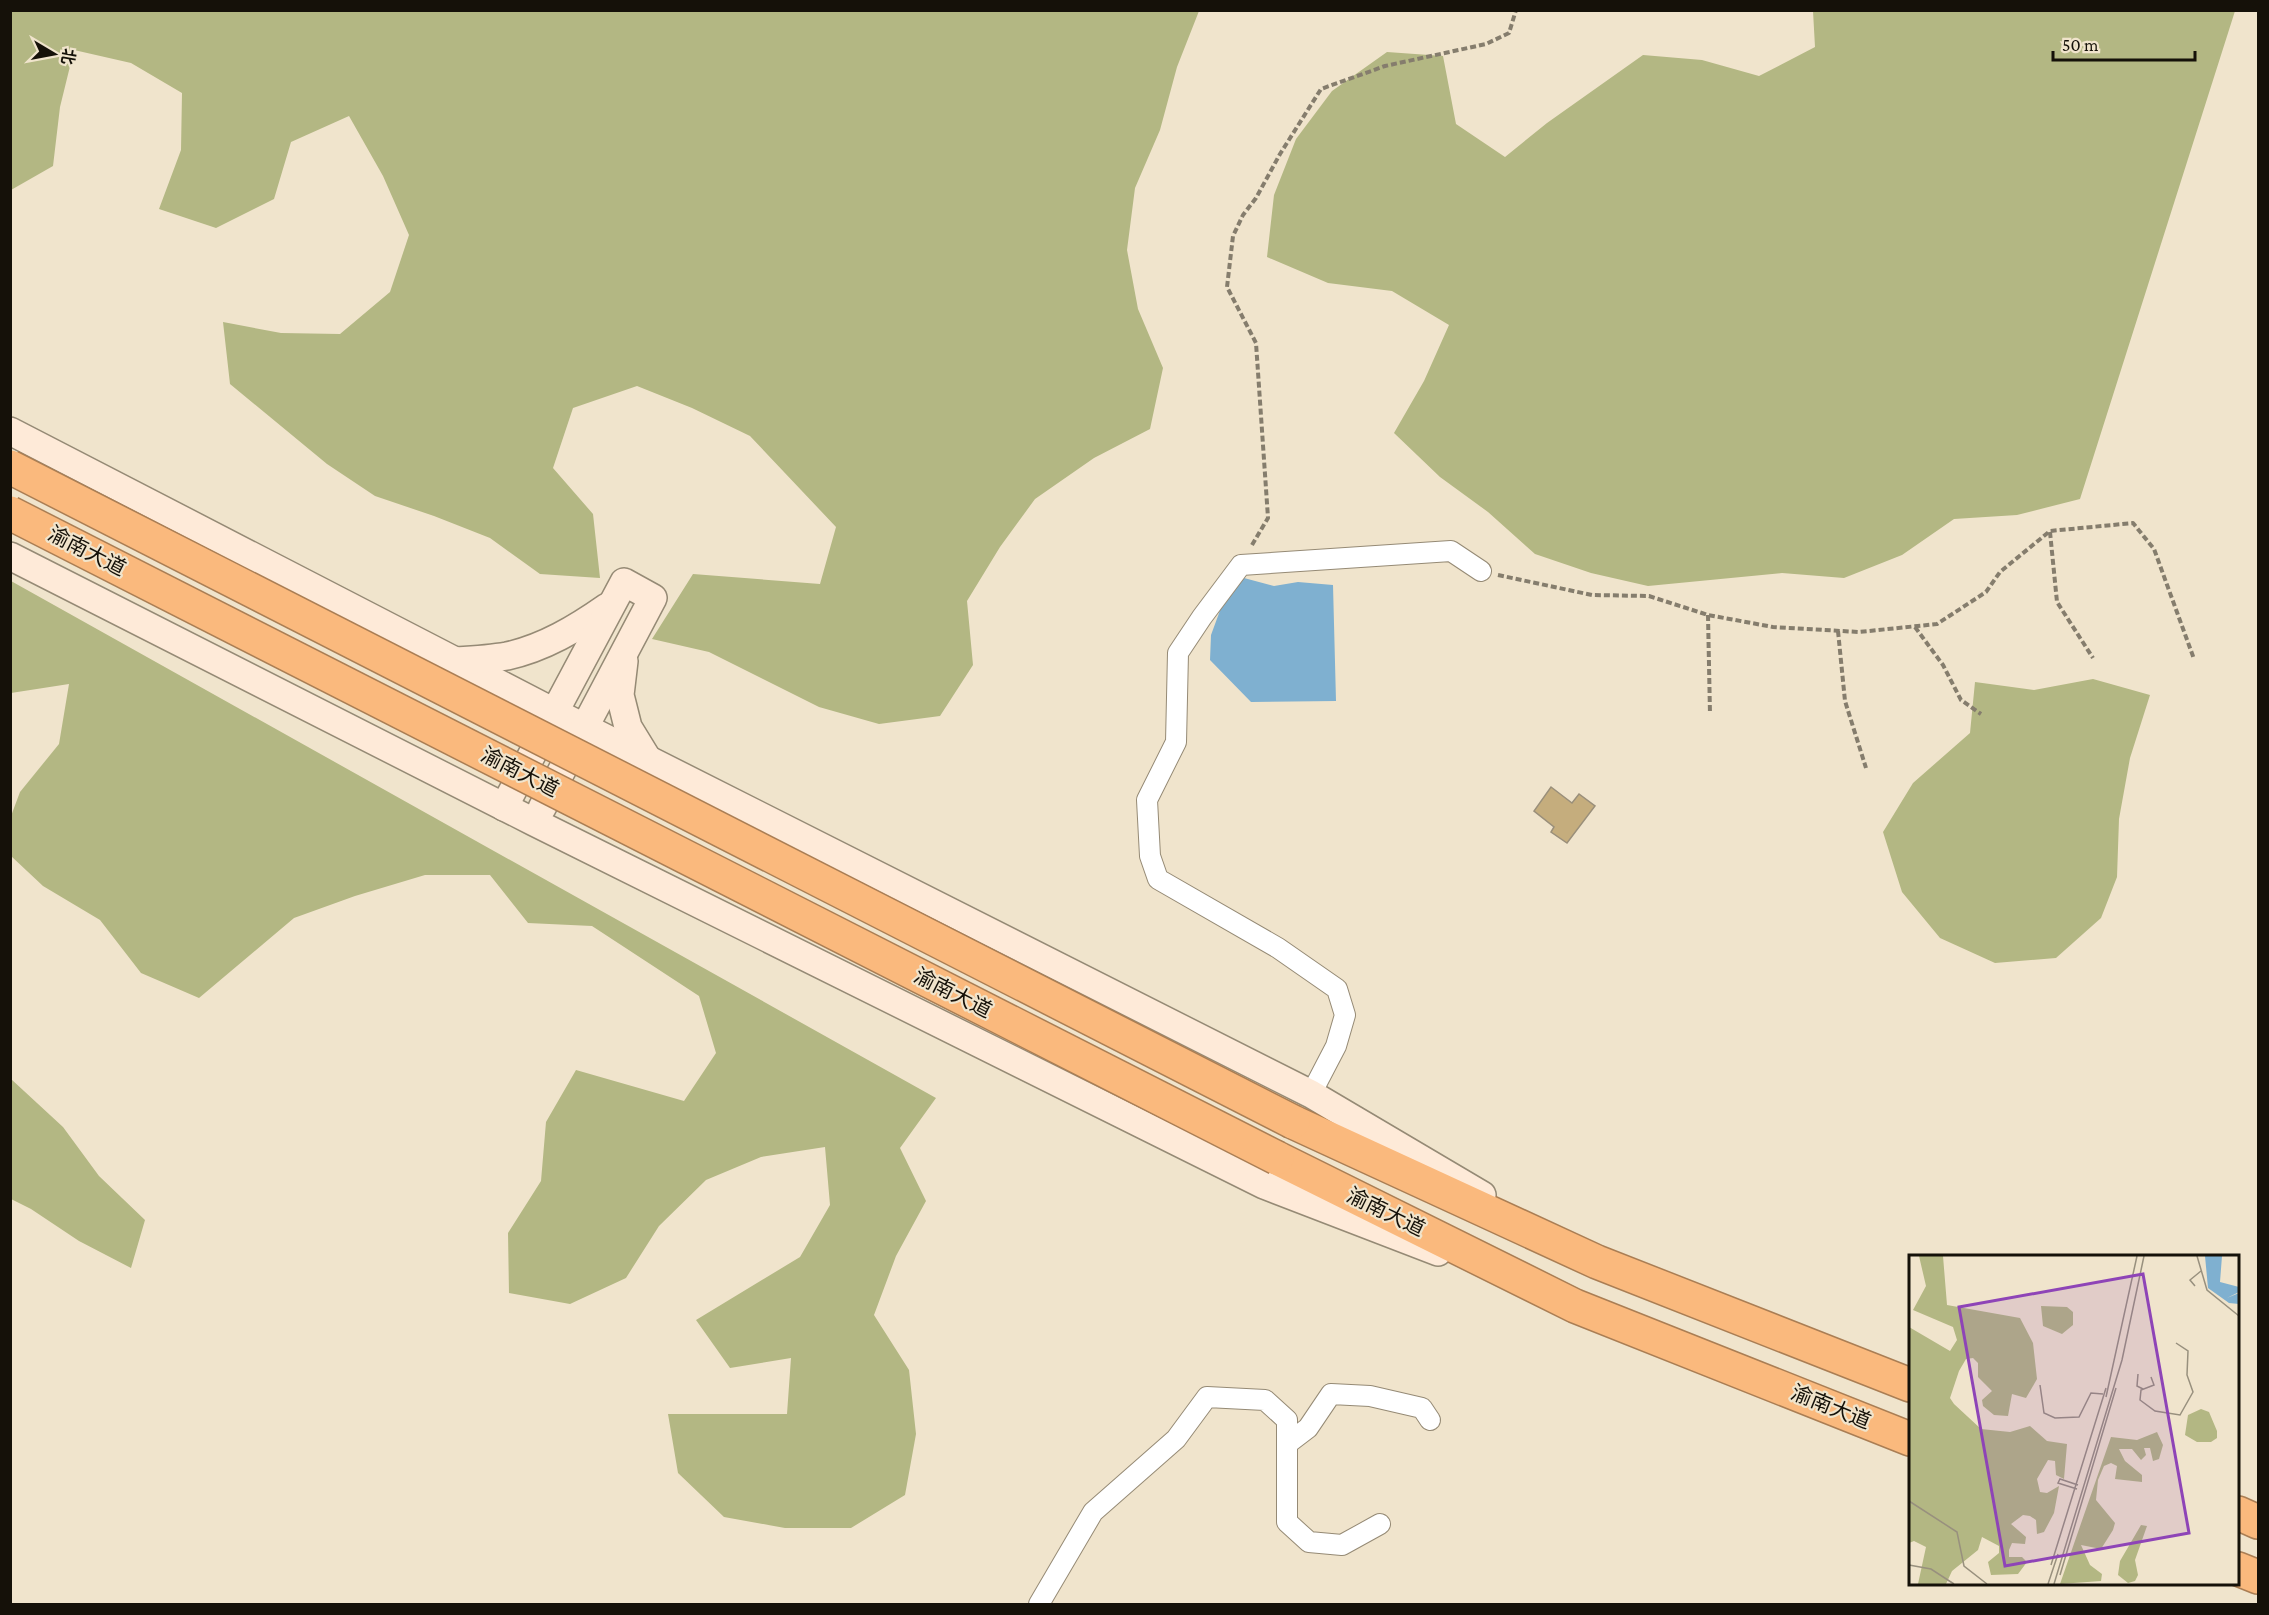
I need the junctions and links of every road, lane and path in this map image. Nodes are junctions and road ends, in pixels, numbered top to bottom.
1 (1516, 10) edge
2 (10, 431) edge
3 (10, 467) edge
4 (10, 513) edge
5 (2050, 531) junction
6 (10, 556) edge
7 (1241, 565) junction
8 (1480, 571) joint
9 (611, 604) junction
10 (1708, 615) junction
11 (1914, 626) junction
12 (1838, 631) junction
13 (626, 648) junction
14 (2093, 658) dead end
15 (2194, 659) dead end
16 (456, 662) junction
17 (554, 712) junction
18 (1710, 714) dead end
19 (1981, 714) dead end
20 (584, 727) junction
21 (647, 759) junction
22 (1866, 768) dead end
23 (504, 807) junction
24 (534, 822) junction
25 (1311, 1094) junction
26 (1597, 1262) junction
27 (1575, 1306) junction
28 (1909, 1384) edge
29 (1430, 1420) dead end
30 (1909, 1438) edge
31 (1287, 1444) junction
32 (2239, 1513) edge
33 (2259, 1522) edge
34 (1380, 1524) dead end
35 (2239, 1569) edge
36 (2259, 1577) edge
37 (1040, 1605) edge

1 - 7 path
2 - 16 main road
3 - 26 highway, 渝南大道, bridge
4 - 27 highway, 渝南大道, bridge
5 - 11 path
5 - 14 path
5 - 15 path
6 - 23 main road
7 - 8 street
7 - 25 street
8 - 10 path
9 - 13 main road
9 - 16 main road
9 - 17 main road
10 - 12 path
10 - 18 path
11 - 12 path
11 - 19 path
12 - 22 path
13 - 20 main road
13 - 21 main road
16 - 17 main road
17 - 20 main road
17 - 23 main road
20 - 21 main road
20 - 24 main road
21 - 25 main road
23 - 24 main road
24 - 27 main road
25 - 26 main road
26 - 28 highway, 渝南大道
27 - 30 highway, 渝南大道
29 - 31 street
31 - 34 street
31 - 37 street
32 - 33 highway
35 - 36 highway

